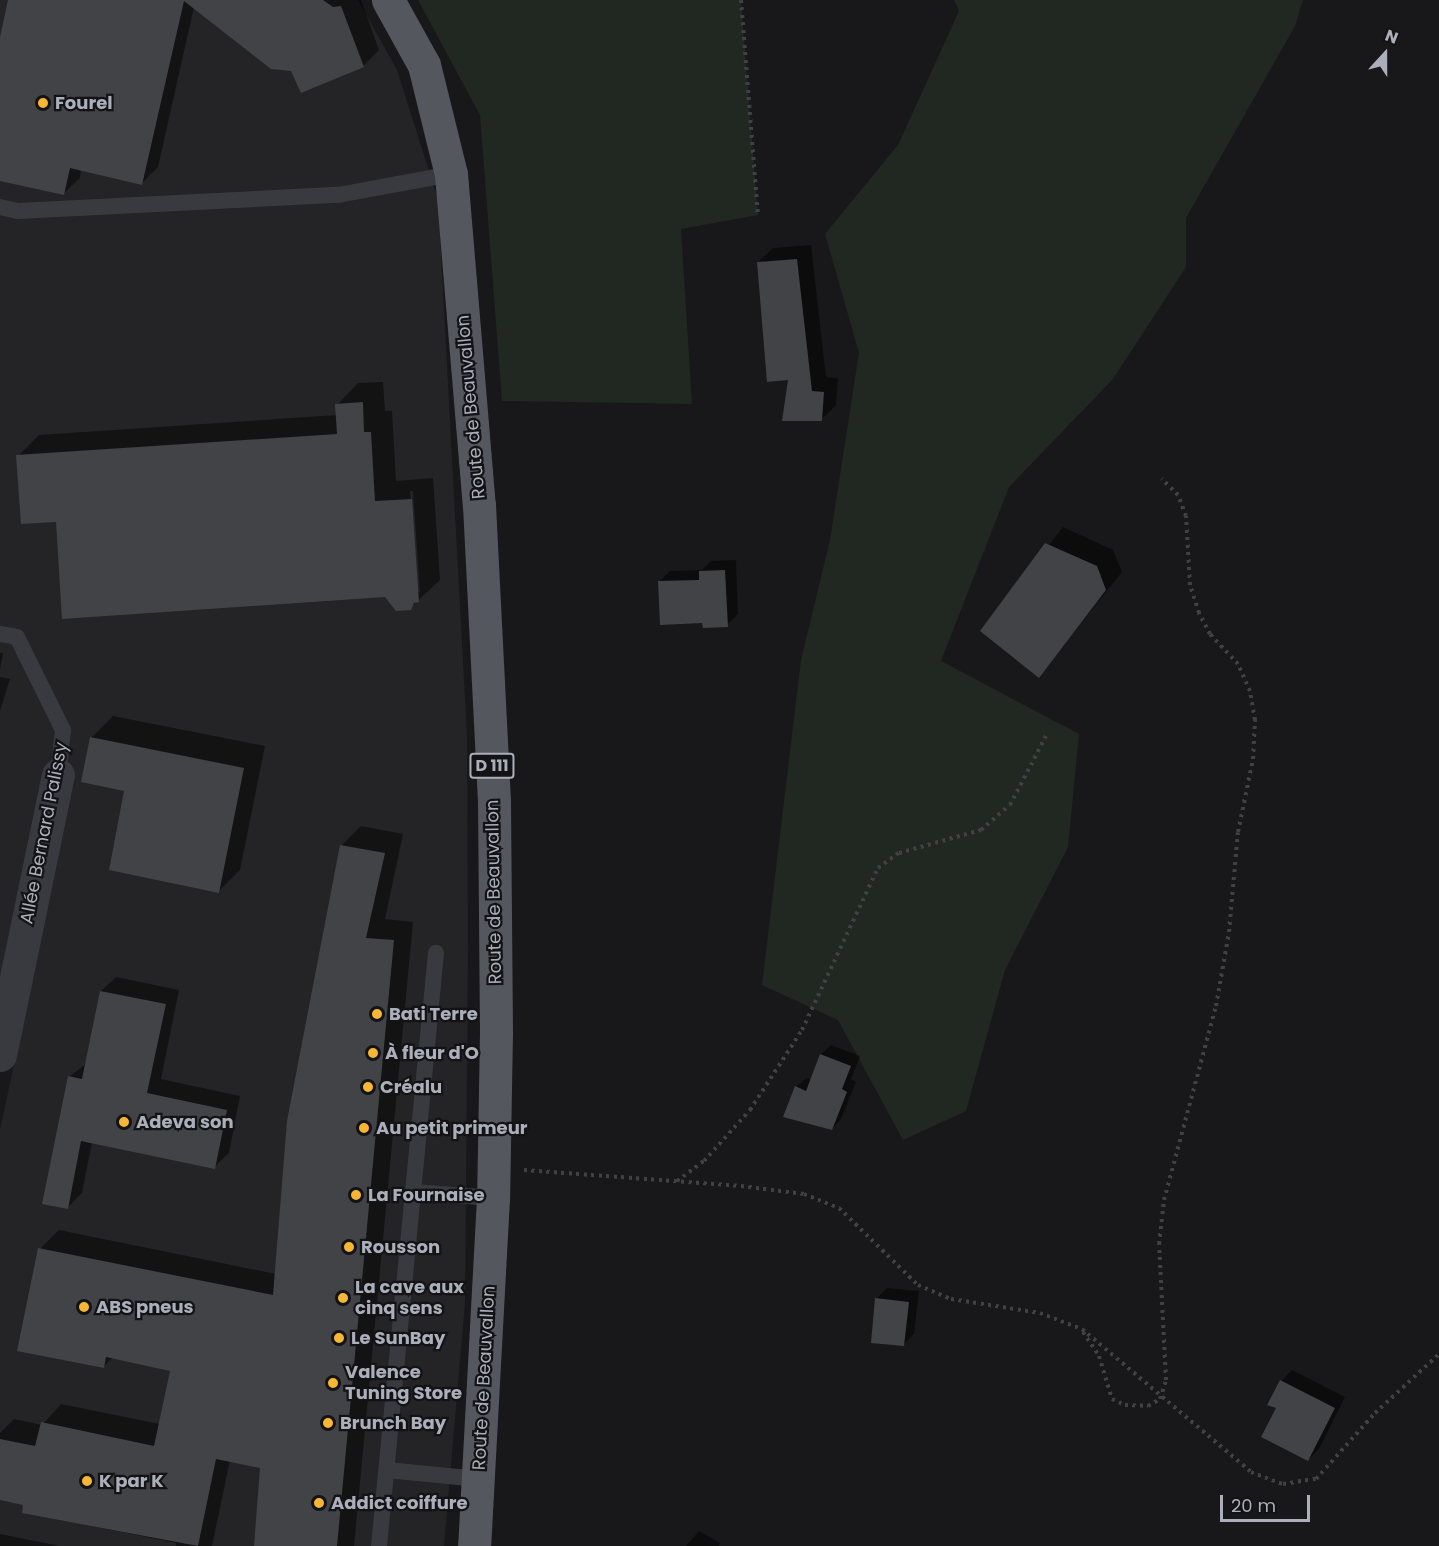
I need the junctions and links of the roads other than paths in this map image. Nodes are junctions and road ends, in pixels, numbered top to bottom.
1 (388, 0) edge
2 (451, 174) junction
3 (0, 207) edge
4 (0, 634) edge
5 (58, 775) joint
6 (435, 953) dead end
7 (0, 1055) edge
8 (493, 1183) junction
9 (413, 1192) junction
10 (387, 1470) junction
11 (479, 1479) junction
12 (380, 1546) edge
13 (474, 1546) edge

1 - 2 main road, Route de Beauvallon / D 111
2 - 3 lane
2 - 8 main road, Route de Beauvallon / D 111
4 - 5 lane, Allée Bernard Palissy
5 - 7 street, Allée Bernard Palissy
6 - 9 lane
8 - 9 lane
8 - 11 main road, Route de Beauvallon / D 111
9 - 10 lane
10 - 11 lane
10 - 12 lane
11 - 13 main road, Route de Beauvallon / D 111

